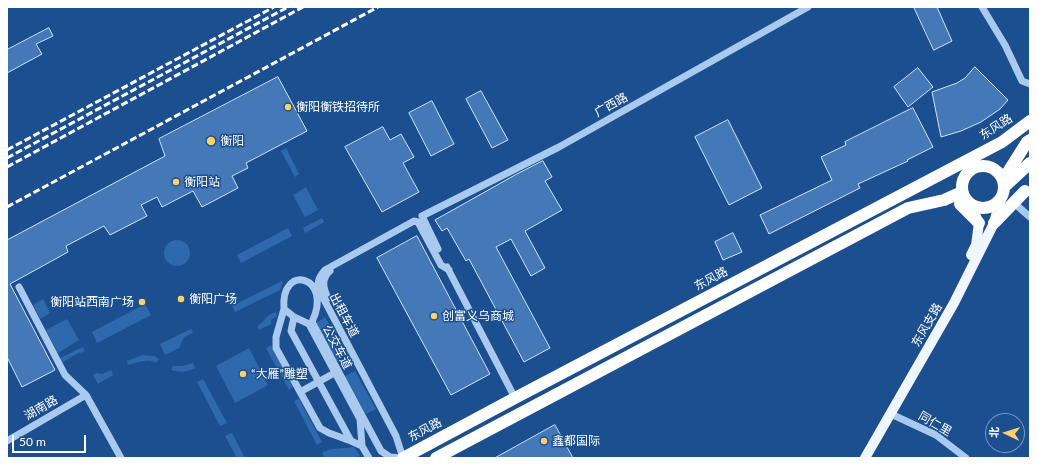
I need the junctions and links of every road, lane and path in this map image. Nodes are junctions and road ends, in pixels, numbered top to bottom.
1 (808, 7) edge
2 (982, 7) edge
3 (1030, 84) edge
4 (1030, 121) edge
5 (1030, 140) edge
6 (1002, 142) junction
7 (1030, 163) edge
8 (955, 166) junction
9 (977, 166) junction
10 (1028, 188) edge
11 (1002, 190) junction
12 (962, 192) junction
13 (944, 200) junction
14 (1014, 203) junction
15 (970, 204) junction
16 (1030, 217) edge
17 (979, 223) junction
18 (994, 224) junction
19 (449, 270) junction
20 (18, 287) dead end
21 (284, 309) junction
22 (294, 317) junction
23 (337, 371) junction
24 (318, 382) junction
25 (300, 392) junction
26 (86, 395) junction
27 (515, 398) junction
28 (891, 414) junction
29 (7, 441) edge
30 (351, 441) junction
31 (362, 446) junction
32 (121, 458) edge
33 (369, 458) edge
34 (403, 458) edge
35 (436, 458) edge
36 (859, 458) edge
37 (865, 458) edge
38 (966, 458) edge

1 - 19 street, 广西路
2 - 3 street
4 - 6 highway, 东风路
5 - 11 highway
6 - 8 highway, 东风路
6 - 9 highway
7 - 11 highway
8 - 9 highway
8 - 27 highway, 东风路
9 - 11 highway
9 - 12 highway
10 - 11 highway
10 - 14 highway
11 - 15 highway
11 - 18 main road, 东风支路
12 - 13 highway
12 - 15 highway
13 - 17 highway
13 - 35 highway
14 - 16 street
14 - 18 highway
15 - 17 main road
17 - 36 main road, 东风支路
18 - 28 main road, 东风支路
19 - 27 street
19 - 34 street, 出租车道
20 - 26 street
21 - 22 street
21 - 23 street, 公交车道
21 - 25 street, 公交车道
22 - 23 street
22 - 24 street
23 - 24 street
23 - 31 street
23 - 34 street, 公交车道
24 - 25 street
24 - 30 street
25 - 30 street, 公交车道
26 - 29 street, 湖南路
26 - 32 street
27 - 34 highway, 东风路
28 - 37 main road, 东风支路
28 - 38 street, 同仁里
30 - 31 street, 公交车道
31 - 33 street

